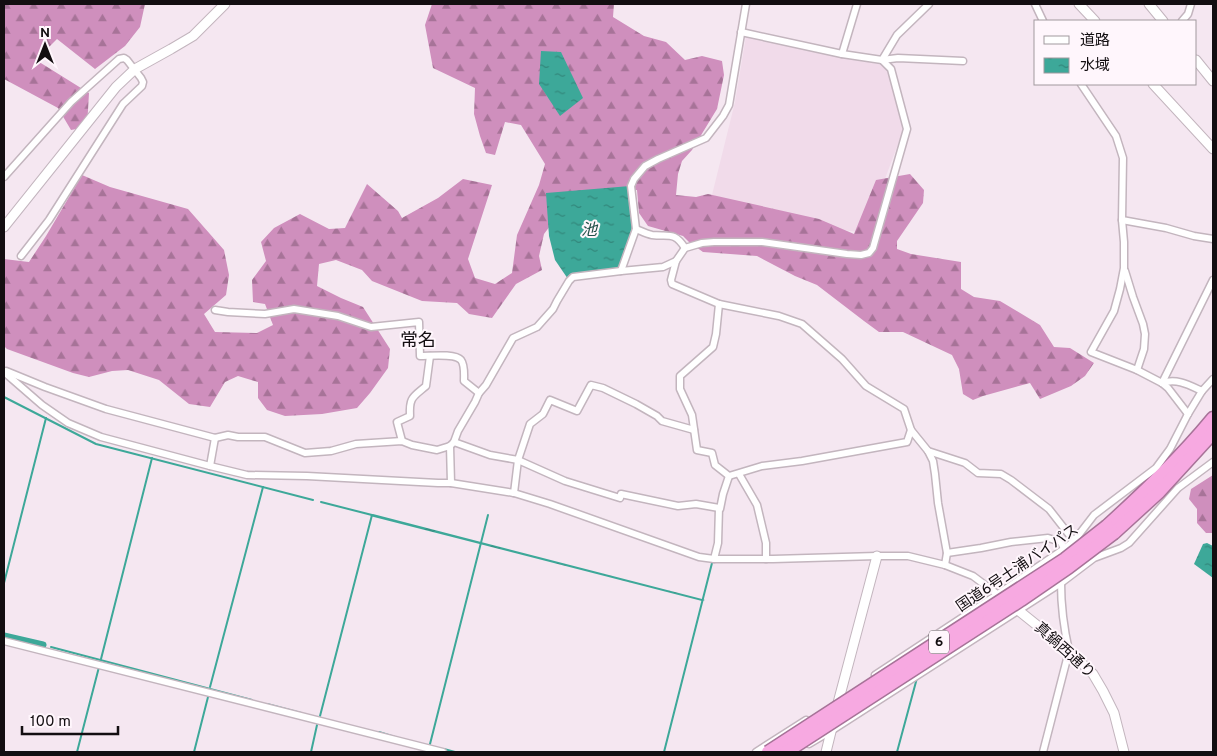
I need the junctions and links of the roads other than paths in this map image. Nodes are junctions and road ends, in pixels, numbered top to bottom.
1 (225, 4) edge
2 (746, 4) edge
3 (857, 4) edge
4 (930, 4) edge
5 (1035, 4) edge
6 (1079, 4) edge
7 (1149, 4) edge
8 (1191, 4) edge
9 (1043, 20) edge
10 (1094, 20) edge
11 (1162, 20) edge
12 (1183, 20) edge
13 (741, 32) junction
14 (842, 54) junction
15 (882, 60) junction
16 (963, 61) dead end
17 (1197, 61) edge
18 (135, 69) junction
19 (1213, 81) edge
20 (1082, 85) edge
21 (1154, 85) edge
22 (1213, 149) edge
23 (4, 177) edge
24 (1122, 220) junction
25 (4, 227) edge
26 (636, 229) junction
27 (1213, 239) edge
28 (685, 248) junction
29 (21, 256) dead end
30 (676, 261) junction
31 (1124, 268) junction
32 (621, 271) junction
33 (1213, 280) edge
34 (719, 304) junction
35 (215, 310) dead end
36 (430, 356) junction
37 (1137, 370) junction
38 (4, 371) edge
39 (1213, 379) edge
40 (1162, 384) junction
41 (1202, 391) junction
42 (479, 393) junction
43 (1213, 408) edge
44 (1188, 414) junction
45 (1213, 418) edge
46 (694, 430) junction
47 (911, 430) junction
48 (1210, 437) edge
49 (215, 438) junction
50 (402, 441) junction
51 (452, 444) junction
52 (928, 451) junction
53 (1184, 451) junction
54 (518, 460) junction
55 (1213, 462) edge
56 (210, 466) junction
57 (739, 474) junction
58 (730, 476) junction
59 (451, 483) junction
60 (514, 494) junction
61 (719, 508) junction
62 (1110, 529) junction
63 (1074, 541) junction
64 (1064, 549) junction
65 (947, 552) junction
66 (877, 556) junction
67 (766, 559) junction
68 (714, 560) junction
69 (945, 565) junction
70 (1061, 583) junction
71 (998, 594) junction
72 (1018, 610) junction
73 (4, 641) edge
74 (1069, 651) junction
75 (839, 699) junction
76 (831, 731) junction
77 (443, 752) edge
78 (756, 752) edge
79 (768, 752) edge
80 (786, 752) edge
81 (797, 752) edge
82 (826, 752) edge
83 (1043, 752) edge
84 (1124, 752) edge

1 - 18 street
2 - 13 street
3 - 14 street
4 - 15 street
5 - 9 street
6 - 10 street
7 - 11 street
8 - 12 street
13 - 14 street
13 - 26 street
14 - 15 street
15 - 16 street
15 - 28 street
17 - 19 street
18 - 23 street
18 - 25 street
18 - 29 street
20 - 24 street
21 - 22 street
24 - 27 street
24 - 31 street
26 - 28 street
26 - 32 street
28 - 30 street
30 - 32 street
30 - 34 street
31 - 37 street
31 - 37 street
32 - 42 street
33 - 40 street
34 - 46 street
34 - 47 street
35 - 36 street
36 - 42 street
36 - 50 street
37 - 40 street
38 - 49 street
38 - 56 street
39 - 41 street
40 - 41 street
40 - 44 street
41 - 44 street
42 - 51 street
43 - 53 highway
44 - 63 street
45 - 53 highway, 国道6号土浦バイパス / 6
46 - 54 street
46 - 58 street
47 - 52 street
47 - 57 street
48 - 62 highway, 国道6号土浦バイパス / 6
49 - 50 street
49 - 56 street
50 - 51 street
51 - 54 street
51 - 59 street
52 - 63 street
52 - 65 street
53 - 62 highway, 国道6号土浦バイパス / 6
54 - 60 street
54 - 61 street
55 - 70 street
56 - 59 street
57 - 58 street
57 - 67 street
58 - 61 street
59 - 60 street
60 - 68 street
61 - 68 street
62 - 79 highway, 国道6号土浦バイパス / 6, bridge
62 - 80 highway, 国道6号土浦バイパス / 6, bridge
63 - 64 street
64 - 65 street
64 - 71 street
65 - 69 street
66 - 67 street
66 - 69 street
66 - 75 street
67 - 68 street
69 - 71 street
70 - 72 street
70 - 74 street
71 - 72 street
71 - 75 street
72 - 74 street, 真鍋西通り
72 - 76 street
73 - 77 street
74 - 83 street
74 - 84 street, 真鍋西通り
75 - 76 street
75 - 78 street
76 - 81 street
76 - 82 street

